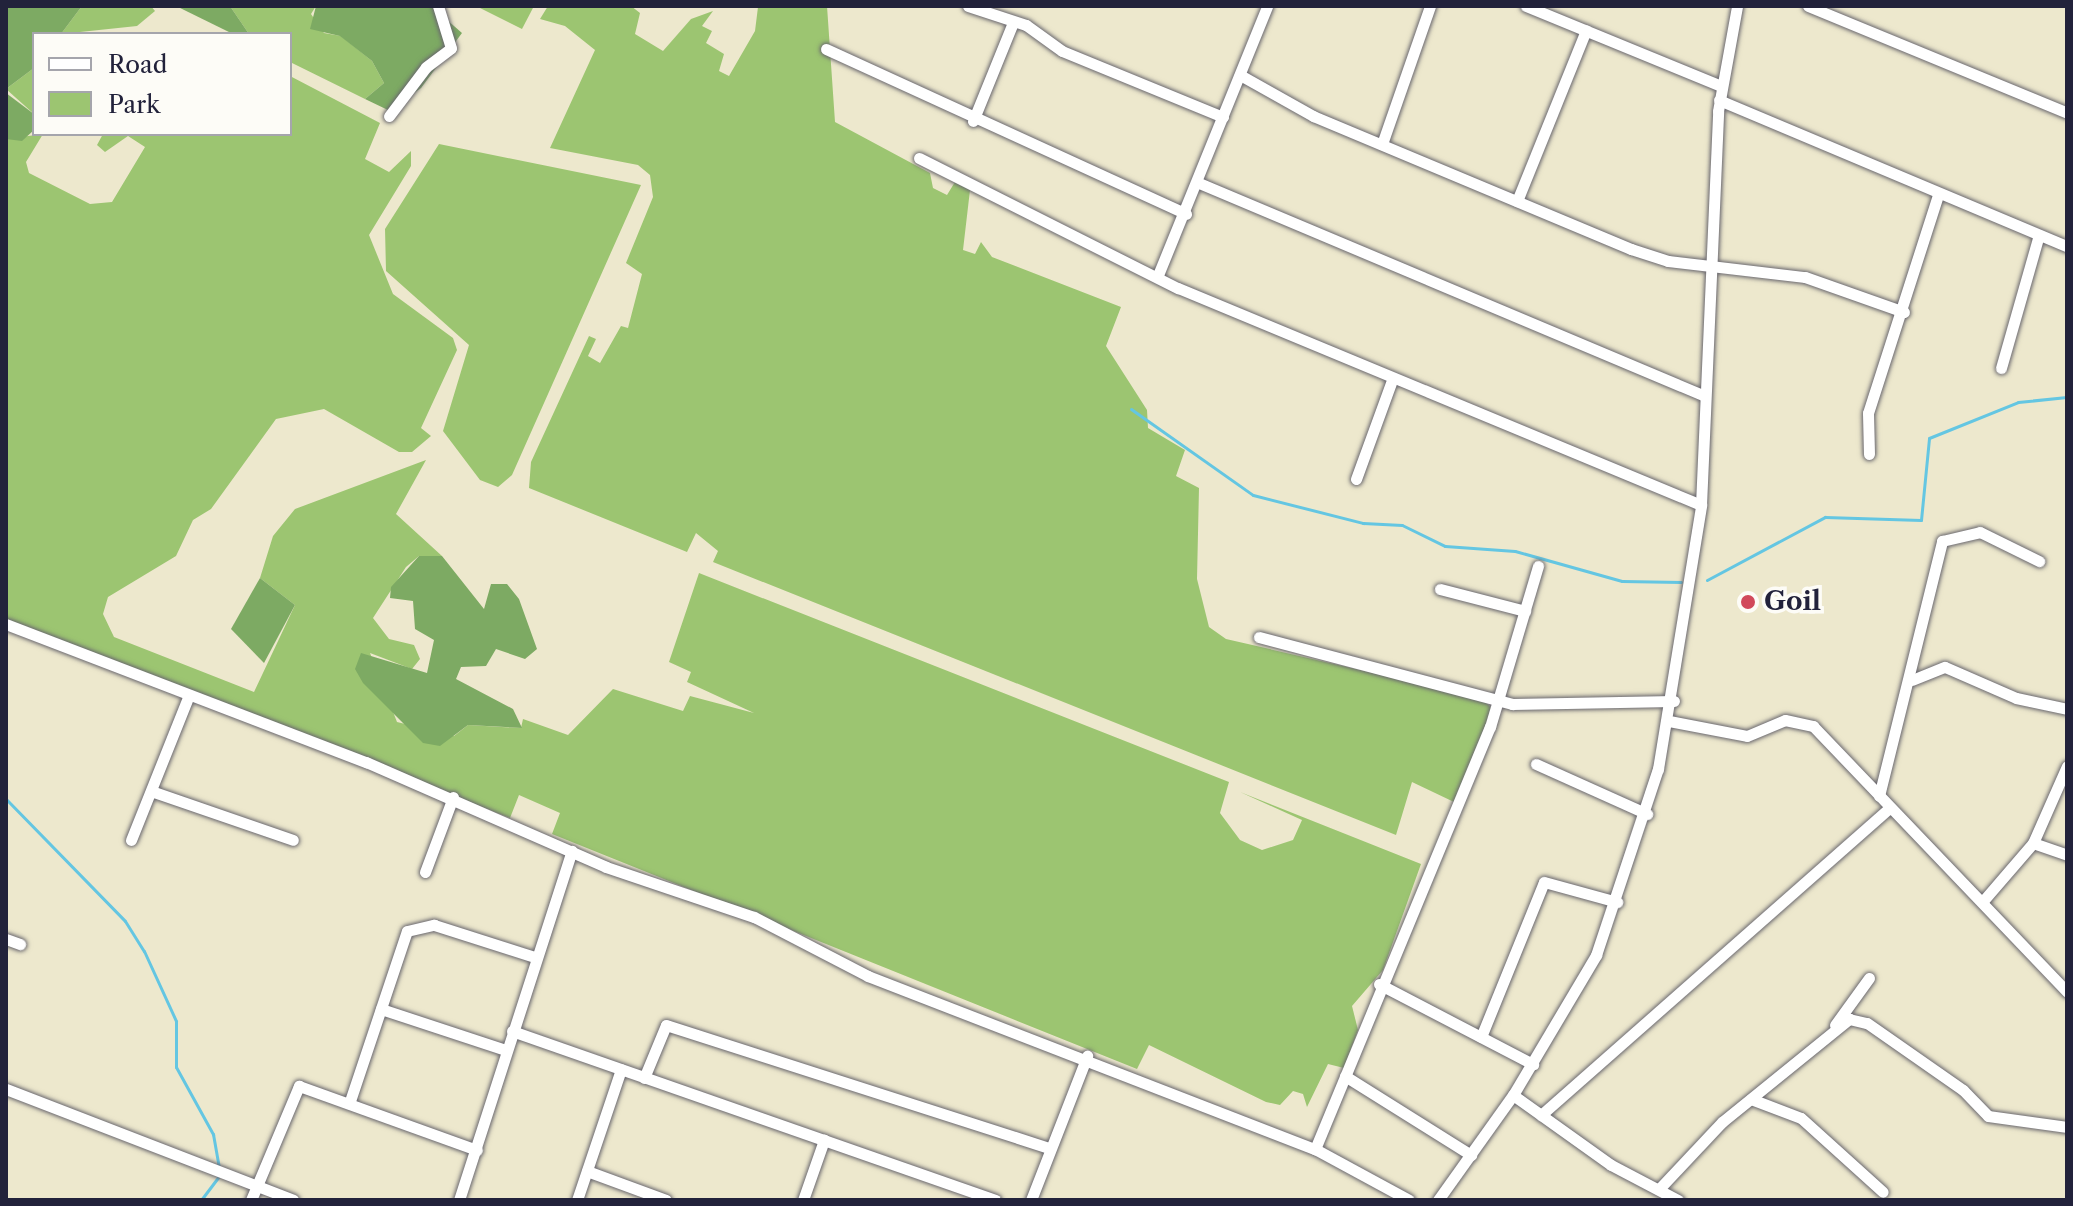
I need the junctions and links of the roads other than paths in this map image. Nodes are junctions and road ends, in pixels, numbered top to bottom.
1 (438, 6) edge
2 (968, 6) edge
3 (1267, 6) edge
4 (1430, 6) edge
5 (1526, 6) edge
6 (1737, 6) edge
7 (1808, 6) edge
8 (1012, 25) junction
9 (1586, 30) junction
10 (826, 49) dead end
11 (1240, 75) junction
12 (1721, 86) junction
13 (1719, 100) junction
14 (2067, 113) edge
15 (389, 116) dead end
16 (1223, 117) junction
17 (973, 121) junction
18 (1382, 144) junction
19 (919, 158) dead end
20 (1199, 183) junction
21 (1938, 195) junction
22 (1517, 201) junction
23 (1186, 214) junction
24 (2039, 235) junction
25 (2067, 246) edge
26 (1710, 266) junction
27 (1158, 275) junction
28 (1904, 312) junction
29 (2001, 368) dead end
30 (1392, 380) junction
31 (1705, 396) junction
32 (1869, 454) dead end
33 (1356, 479) dead end
34 (1701, 505) junction
35 (2039, 561) dead end
36 (1538, 566) dead end
37 (1440, 589) dead end
38 (1525, 611) junction
39 (6, 624) edge
40 (1259, 637) dead end
41 (1912, 680) junction
42 (189, 695) junction
43 (1498, 701) junction
44 (1674, 701) junction
45 (2067, 709) edge
46 (1669, 721) junction
47 (1536, 764) dead end
48 (2067, 766) edge
49 (151, 791) junction
50 (1879, 796) junction
51 (453, 797) junction
52 (1889, 808) junction
53 (1647, 814) junction
54 (131, 840) dead end
55 (293, 840) dead end
56 (2033, 843) junction
57 (572, 851) junction
58 (2067, 855) edge
59 (425, 872) dead end
60 (1983, 901) junction
61 (1617, 902) junction
62 (6, 939) edge
63 (20, 944) dead end
64 (534, 957) junction
65 (1869, 978) dead end
66 (1379, 984) junction
67 (2067, 992) edge
68 (381, 1009) junction
69 (1835, 1025) junction
70 (512, 1031) junction
71 (1481, 1037) junction
72 (506, 1050) junction
73 (1087, 1056) junction
74 (1533, 1064) junction
75 (621, 1069) junction
76 (1345, 1076) junction
77 (644, 1078) junction
78 (6, 1089) edge
79 (1513, 1095) junction
80 (1751, 1099) junction
81 (350, 1101) junction
82 (1541, 1115) junction
83 (2067, 1127) edge
84 (824, 1140) junction
85 (1049, 1148) junction
86 (1315, 1149) junction
87 (477, 1150) junction
88 (1471, 1155) junction
89 (587, 1171) junction
90 (256, 1186) junction
91 (1659, 1189) junction
92 (1883, 1192) dead end
93 (251, 1200) edge
94 (293, 1200) edge
95 (459, 1200) edge
96 (577, 1200) edge
97 (666, 1200) edge
98 (803, 1200) edge
99 (995, 1200) edge
100 (1031, 1200) edge
101 (1409, 1200) edge
102 (1438, 1200) edge
103 (1678, 1200) edge

1 - 15 street
2 - 8 street
3 - 11 street
4 - 18 street
5 - 9 street
6 - 12 street
7 - 14 street
8 - 16 street
8 - 17 street
9 - 12 street
9 - 22 street
10 - 17 street
11 - 16 street
11 - 18 street
12 - 13 street
13 - 21 street
13 - 26 street
16 - 20 street
17 - 23 street
18 - 22 street
19 - 27 street
20 - 23 street
20 - 31 street
21 - 24 street
21 - 28 street
22 - 26 street
23 - 27 street
24 - 25 street
24 - 29 street
26 - 28 street
26 - 31 street
27 - 30 street
28 - 32 street
30 - 33 street
30 - 34 street
31 - 34 street
34 - 44 street
35 - 41 street
36 - 38 street
37 - 38 street
38 - 43 street
39 - 42 street
40 - 43 street
41 - 45 street
41 - 50 street
42 - 49 street
42 - 51 street
43 - 44 street
43 - 66 street
44 - 46 street
46 - 50 street
46 - 53 street
47 - 53 street
48 - 56 street
49 - 54 street
49 - 55 street
50 - 52 street
51 - 57 street
51 - 59 street
52 - 60 street
52 - 82 street
53 - 61 street
56 - 58 street
56 - 60 street
57 - 64 street
57 - 73 street
60 - 67 street
61 - 71 street
61 - 74 street
62 - 63 street
64 - 68 street
64 - 70 street
65 - 69 street
66 - 71 street
66 - 76 street
68 - 72 street
68 - 81 street
69 - 80 street
69 - 83 street
70 - 72 street
70 - 75 street
71 - 74 street
72 - 87 street
73 - 85 street
73 - 86 street
74 - 79 street
75 - 77 street
75 - 89 street
76 - 86 street
76 - 88 street
77 - 84 street
77 - 85 street
78 - 90 street
79 - 82 street
79 - 88 street
80 - 91 street
80 - 92 street
81 - 87 street
81 - 90 street
82 - 91 street
84 - 98 street
84 - 99 street
85 - 100 street
86 - 101 street
87 - 95 street
88 - 102 street
89 - 96 street
89 - 97 street
90 - 93 street
90 - 94 street
91 - 103 street

